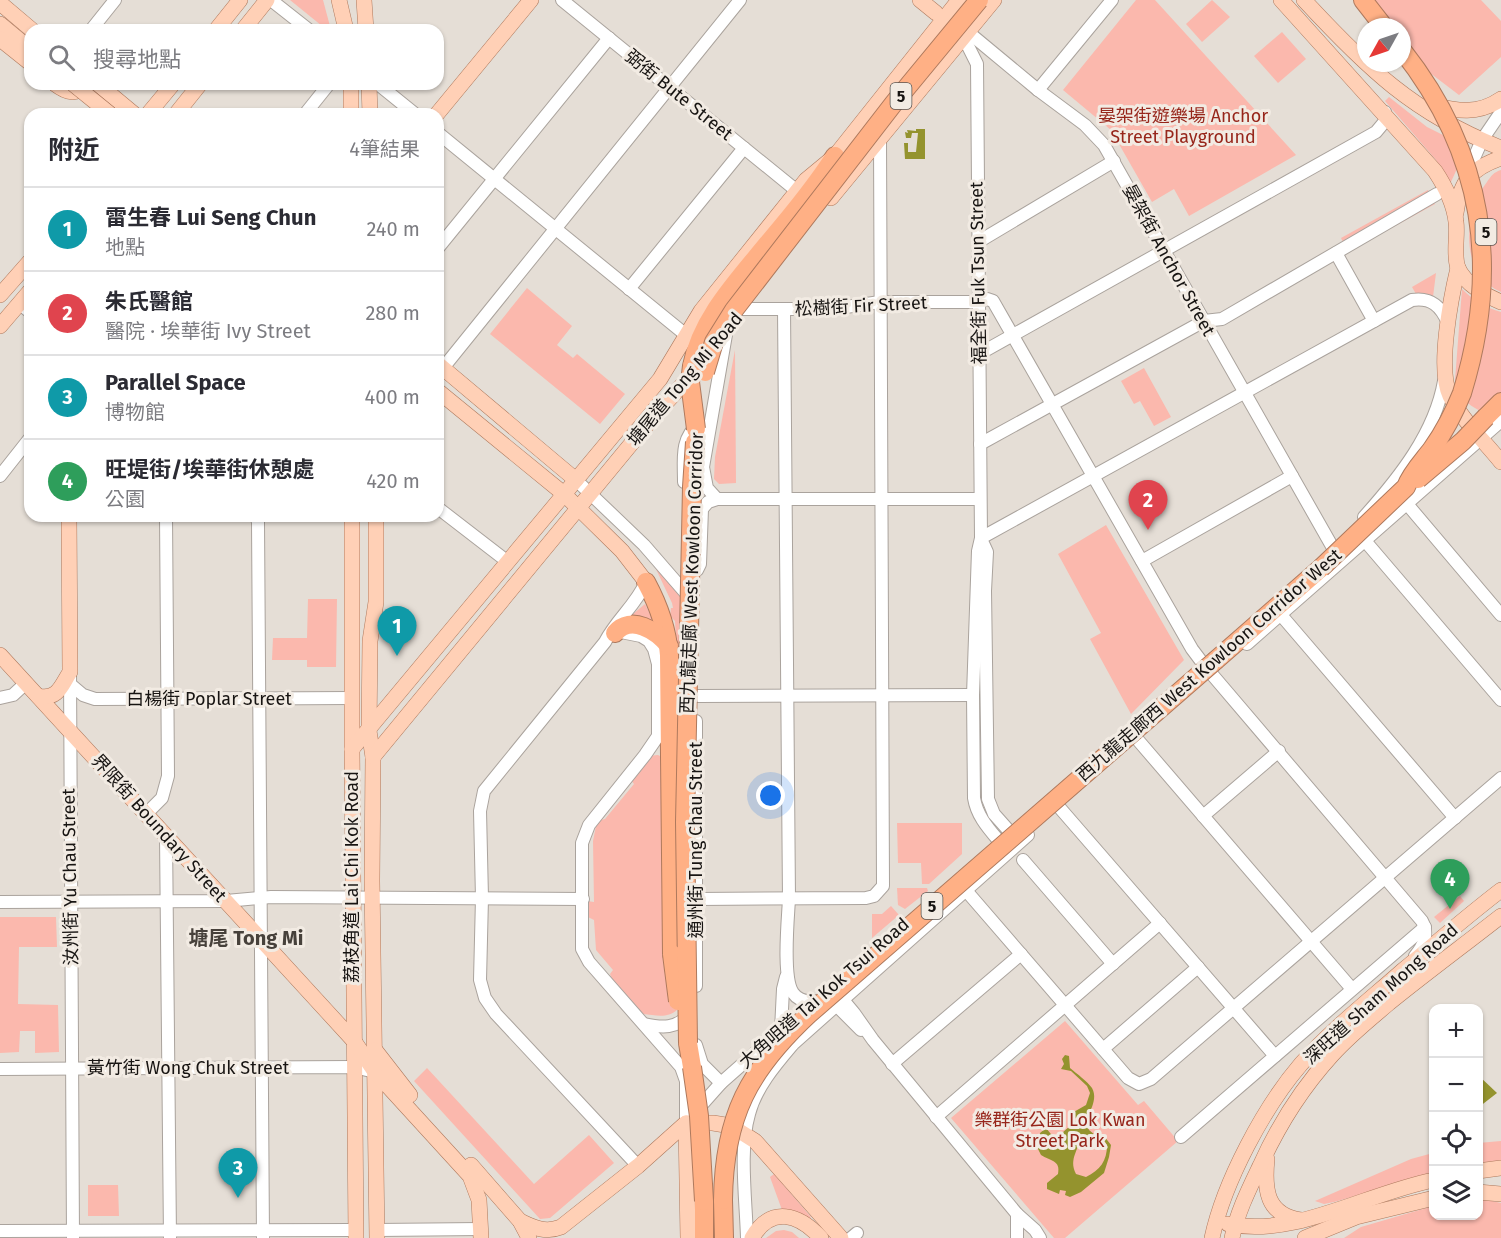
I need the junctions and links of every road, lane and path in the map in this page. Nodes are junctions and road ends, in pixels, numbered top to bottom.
1 (115, 0) edge
2 (240, 0) edge
3 (269, 0) edge
4 (339, 0) edge
5 (364, 0) edge
6 (531, 0) edge
7 (562, 0) edge
8 (741, 0) edge
9 (920, 0) edge
10 (958, 0) edge
11 (979, 0) edge
12 (994, 0) edge
13 (1112, 0) edge
14 (1281, 0) edge
15 (1304, 0) edge
16 (1363, 0) edge
17 (0, 1) edge
18 (941, 17) junction
19 (1376, 18) edge
20 (0, 24) edge
21 (25, 24) edge
22 (96, 24) edge
23 (221, 24) edge
24 (248, 24) edge
25 (301, 24) edge
26 (345, 24) edge
27 (366, 24) edge
28 (965, 35) junction
29 (609, 38) junction
30 (0, 39) edge
31 (24, 44) edge
32 (24, 58) edge
33 (1411, 63) edge
34 (670, 88) junction
35 (66, 90) edge
36 (80, 90) edge
37 (81, 90) edge
38 (105, 90) edge
39 (167, 90) edge
40 (195, 90) edge
41 (324, 90) edge
42 (351, 90) edge
43 (369, 90) edge
44 (385, 90) edge
45 (1038, 90) junction
46 (1501, 99) edge
47 (1411, 100) junction
48 (103, 108) edge
49 (127, 108) edge
50 (153, 108) edge
51 (181, 108) edge
52 (310, 108) edge
53 (351, 108) edge
54 (370, 108) edge
55 (408, 108) edge
56 (442, 108) edge
57 (1385, 112) junction
58 (1501, 112) edge
59 (444, 138) edge
60 (880, 140) junction
61 (1482, 140) junction
62 (744, 148) junction
63 (1501, 148) edge
64 (835, 156) joint
65 (1501, 158) edge
66 (1114, 161) junction
67 (494, 179) junction
68 (1464, 181) junction
69 (802, 194) junction
70 (1437, 194) dead end
71 (1456, 222) junction
72 (556, 229) junction
73 (444, 241) edge
74 (978, 242) junction
75 (1164, 250) junction
76 (1336, 253) junction
77 (24, 268) edge
78 (1458, 268) junction
79 (629, 289) junction
80 (0, 295) edge
81 (879, 302) junction
82 (979, 302) junction
83 (1501, 302) edge
84 (24, 308) edge
85 (743, 309) junction
86 (784, 309) junction
87 (1204, 321) junction
88 (1374, 321) junction
89 (1448, 323) junction
90 (0, 326) edge
91 (728, 329) junction
92 (1014, 334) junction
93 (686, 335) junction
94 (979, 354) junction
95 (444, 361) edge
96 (444, 369) edge
97 (1444, 380) junction
98 (1244, 393) junction
99 (444, 396) edge
100 (1501, 402) edge
101 (1053, 405) junction
102 (711, 418) junction
103 (1501, 421) edge
104 (696, 429) junction
105 (1482, 438) junction
106 (980, 444) junction
107 (24, 446) edge
108 (1501, 462) edge
109 (0, 476) edge
110 (1292, 476) junction
111 (1094, 477) junction
112 (576, 480) junction
113 (591, 493) junction
114 (564, 494) junction
115 (1407, 495) junction
116 (980, 498) junction
117 (717, 499) junction
118 (785, 499) junction
119 (881, 499) junction
120 (579, 507) junction
121 (702, 509) junction
122 (444, 513) edge
123 (69, 522) edge
124 (166, 522) edge
125 (258, 522) edge
126 (352, 522) edge
127 (362, 522) edge
128 (376, 522) edge
129 (981, 538) junction
130 (1366, 542) junction
131 (1333, 548) junction
132 (1142, 561) junction
133 (1343, 561) junction
134 (508, 562) junction
135 (673, 577) junction
136 (646, 582) junction
137 (1281, 615) junction
138 (1501, 615) edge
139 (610, 638) junction
140 (370, 641) junction
141 (0, 655) edge
142 (665, 655) junction
143 (1208, 670) junction
144 (70, 678) junction
145 (26, 683) junction
146 (883, 695) junction
147 (973, 695) junction
148 (38, 696) junction
149 (696, 696) junction
150 (787, 696) junction
151 (0, 698) edge
152 (352, 698) junction
153 (168, 699) junction
154 (259, 699) junction
155 (1501, 700) edge
156 (69, 730) junction
157 (369, 731) junction
158 (1137, 740) junction
159 (352, 749) junction
160 (1279, 751) junction
161 (373, 756) junction
162 (1501, 778) edge
163 (1059, 807) junction
164 (146, 814) junction
165 (1203, 816) junction
166 (1455, 818) junction
167 (1010, 832) junction
168 (166, 836) junction
169 (999, 842) junction
170 (1023, 860) dead end
171 (1386, 876) junction
172 (956, 879) junction
173 (1501, 890) edge
174 (967, 891) junction
175 (260, 897) junction
176 (353, 897) junction
177 (373, 897) junction
178 (482, 898) junction
179 (583, 899) junction
180 (696, 899) junction
181 (789, 899) junction
182 (226, 901) junction
183 (0, 902) edge
184 (70, 902) junction
185 (167, 902) junction
186 (1501, 916) edge
187 (1160, 924) junction
188 (1425, 927) junction
189 (261, 939) junction
190 (1311, 941) junction
191 (1021, 954) junction
192 (1113, 964) junction
193 (1410, 965) junction
194 (1198, 967) junction
195 (787, 970) junction
196 (1352, 989) junction
197 (818, 998) junction
198 (696, 1002) junction
199 (840, 1003) junction
200 (1065, 1005) junction
201 (1233, 1008) junction
202 (644, 1024) junction
203 (781, 1030) junction
204 (354, 1041) junction
205 (688, 1043) junction
206 (1103, 1049) junction
207 (375, 1050) junction
208 (1275, 1056) junction
209 (892, 1064) junction
210 (262, 1067) junction
211 (354, 1067) junction
212 (72, 1068) junction
213 (168, 1068) junction
214 (0, 1069) edge
215 (375, 1072) junction
216 (721, 1083) junction
217 (936, 1117) junction
218 (686, 1123) junction
219 (745, 1134) junction
220 (1181, 1137) dead end
221 (1269, 1147) junction
222 (638, 1166) junction
223 (1501, 1168) edge
224 (1483, 1170) edge
225 (1429, 1181) edge
226 (1483, 1192) edge
227 (1501, 1194) edge
228 (1429, 1199) edge
229 (1017, 1214) junction
230 (520, 1221) junction
231 (1216, 1221) junction
232 (1304, 1221) junction
233 (0, 1231) edge
234 (1234, 1232) edge
235 (73, 1234) edge
236 (170, 1234) edge
237 (263, 1234) edge
238 (356, 1234) edge
239 (377, 1234) edge
240 (481, 1234) edge
241 (556, 1234) edge
242 (529, 1238) edge
243 (688, 1238) edge
244 (704, 1238) edge
245 (724, 1238) edge
246 (747, 1238) edge
247 (752, 1238) edge
248 (820, 1238) edge
249 (841, 1238) edge
250 (1017, 1238) edge
251 (1040, 1238) edge
252 (1213, 1238) edge
253 (1305, 1238) edge

1 - 22 street
2 - 23 main road
3 - 24 main road
3 - 25 street
4 - 26 main road
5 - 27 main road
6 - 56 main road
7 - 29 street, 弼街 Bute Street
8 - 34 street
9 - 18 main road
10 - 18 main road
11 - 104 highway, 西九龍走廊 West Kowloon Corridor / 5, bridge
12 - 28 main road, 塘尾道 Tong Mi Road
13 - 45 street
14 - 57 main road
15 - 47 main road
16 - 19 highway
17 - 21 main road
18 - 28 street, 晏架街 Anchor Street
18 - 64 main road
20 - 31 main road
28 - 45 street, 晏架街 Anchor Street
28 - 60 main road, 塘尾道 Tong Mi Road
28 - 74 street, 福全街 Fuk Tsun Street
29 - 34 street, 弼街 Bute Street
29 - 67 street
30 - 32 main road
33 - 115 highway, 西九龍走廊西 West Kowloon Corridor West / 5, bridge
34 - 62 street, 弼街 Bute Street
34 - 72 street
35 - 37 main road
36 - 48 main road, bridge
38 - 49 main road
39 - 50 main road
40 - 51 main road
41 - 52 street
42 - 53 main road
43 - 54 main road
44 - 55 street
45 - 66 street, 晏架街 Anchor Street
46 - 47 main road
47 - 61 main road
57 - 71 main road
57 - 75 street
58 - 61 street
59 - 67 street
60 - 81 street
60 - 85 main road, 塘尾道 Tong Mi Road
61 - 63 main road
61 - 68 street
62 - 69 street, 弼街 Bute Street
62 - 79 street
64 - 69 highway
65 - 68 main road
66 - 74 street
66 - 75 street, 晏架街 Anchor Street
67 - 72 street
67 - 73 street
68 - 71 main road
69 - 93 main road, 塘尾道 Tong Mi Road
69 - 104 highway, bridge
70 - 76 street
71 - 78 main road, 大角咀道 Tai Kok Tsui Road
72 - 79 street
72 - 95 street
74 - 82 street, 福全街 Fuk Tsun Street
75 - 87 street, 晏架街 Anchor Street
75 - 92 street
76 - 87 street
76 - 88 street
77 - 80 main road
78 - 83 main road
78 - 89 main road, 大角咀道 Tai Kok Tsui Road
79 - 93 street
81 - 82 street, 松樹街 Fir Street
81 - 86 street, 松樹街 Fir Street
81 - 119 street
82 - 92 street
82 - 94 street, 福全街 Fuk Tsun Street
84 - 90 main road
85 - 86 street, 松樹街 Fir Street
85 - 91 main road, 塘尾道 Tong Mi Road
86 - 118 street
87 - 98 street, 晏架街 Anchor Street
87 - 101 street
88 - 89 street
88 - 98 street
89 - 97 main road, 大角咀道 Tai Kok Tsui Road
91 - 102 street
91 - 113 main road, 塘尾道 Tong Mi Road
92 - 94 street
92 - 101 street
93 - 112 main road, 塘尾道 Tong Mi Road
94 - 106 street, 福全街 Fuk Tsun Street
96 - 112 main road
97 - 105 main road, 大角咀道 Tai Kok Tsui Road
97 - 131 street, 大角咀道 Tai Kok Tsui Road
98 - 110 street, 晏架街 Anchor Street
98 - 111 street
99 - 114 main road
100 - 115 highway, bridge
101 - 106 street
101 - 111 street
102 - 117 street
102 - 121 street
103 - 105 street, 大角咀道 Tai Kok Tsui Road
104 - 205 highway, 西九龍走廊 West Kowloon Corridor / 5, bridge
105 - 108 main road
105 - 115 street, 大角咀道 Tai Kok Tsui Road
106 - 116 street, 福全街 Fuk Tsun Street
107 - 109 street
110 - 131 street, 晏架街 Anchor Street
110 - 132 street
111 - 129 street
111 - 132 street
112 - 113 street, 通州街 Tung Chau Street
112 - 114 main road, 塘尾道 Tong Mi Road
113 - 120 main road, 塘尾道 Tong Mi Road
113 - 135 street, 通州街 Tung Chau Street
114 - 120 main road
114 - 134 main road, 塘尾道 Tong Mi Road
115 - 130 street, 大角咀道 Tai Kok Tsui Road
115 - 138 street
115 - 245 highway, 西九龍走廊西 West Kowloon Corridor West / 5, bridge
116 - 119 street
116 - 129 street, 福全街 Fuk Tsun Street
117 - 118 street
117 - 121 street
118 - 119 street
118 - 150 street
119 - 146 street
120 - 136 main road
120 - 161 main road, 塘尾道 Tong Mi Road
121 - 135 street
122 - 134 street
123 - 144 main road, 汝州街 Yu Chau Street
124 - 153 street
125 - 154 street
126 - 152 main road, 荔枝角道 Lai Chi Kok Road
127 - 140 main road, 荔枝角道 Lai Chi Kok Road
128 - 140 main road, 荔枝角道 Lai Chi Kok Road
129 - 147 street, 福全街 Fuk Tsun Street
129 - 167 street, 福全街 Fuk Tsun Street
130 - 133 street, 大角咀道 Tai Kok Tsui Road
130 - 155 street
131 - 133 street, 晏架街 Anchor Street
131 - 143 street, 大角咀道 Tai Kok Tsui Road
132 - 143 street
133 - 137 street, 大角咀道 Tai Kok Tsui Road
134 - 157 main road, 塘尾道 Tong Mi Road
135 - 149 street, 通州街 Tung Chau Street
136 - 139 street
136 - 142 highway
137 - 143 street, 大角咀道 Tai Kok Tsui Road
137 - 166 street
139 - 142 highway
139 - 178 street
140 - 157 main road, 荔枝角道 Lai Chi Kok Road
141 - 145 main road, 界限街 Boundary Street
142 - 179 street
142 - 205 highway, bridge
143 - 158 street, 大角咀道 Tai Kok Tsui Road
143 - 160 street
143 - 167 street, 大角咀道 Tai Kok Tsui Road
144 - 148 main road
144 - 153 street, 白楊街 Poplar Street
144 - 156 street, 汝州街 Yu Chau Street
145 - 148 main road, 界限街 Boundary Street
145 - 151 street
146 - 147 street
146 - 150 street
146 - 181 street
147 - 169 street, 福全街 Fuk Tsun Street
148 - 156 main road, 界限街 Boundary Street
149 - 150 street
149 - 180 street, 通州街 Tung Chau Street
150 - 181 street
152 - 154 street, 白楊街 Poplar Street
152 - 159 main road, 荔枝角道 Lai Chi Kok Road
153 - 154 street, 白楊街 Poplar Street
153 - 164 street
154 - 175 street
156 - 164 main road, 界限街 Boundary Street
156 - 184 street, 汝州街 Yu Chau Street
157 - 159 main road, 塘尾道 Tong Mi Road
157 - 161 main road, 荔枝角道 Lai Chi Kok Road
158 - 163 street, 大角咀道 Tai Kok Tsui Road
158 - 165 street
159 - 176 main road, 荔枝角道 Lai Chi Kok Road
160 - 165 street
160 - 171 street
161 - 177 main road, 荔枝角道 Lai Chi Kok Road
162 - 166 street
163 - 174 street, 大角咀道 Tai Kok Tsui Road
163 - 187 street
164 - 168 main road, 界限街 Boundary Street
165 - 190 street
166 - 171 street
167 - 169 street, 大角咀道 Tai Kok Tsui Road
168 - 182 main road, 界限街 Boundary Street
168 - 185 street
169 - 172 street, 大角咀道 Tai Kok Tsui Road
170 - 192 street
171 - 188 street
171 - 190 street
172 - 174 street
172 - 197 street, 大角咀道 Tai Kok Tsui Road
173 - 193 main road, 深旺道 Sham Mong Road
174 - 191 street
174 - 199 street, 大角咀道 Tai Kok Tsui Road
175 - 176 street
175 - 182 street
175 - 189 street
176 - 177 street
176 - 204 main road, 荔枝角道 Lai Chi Kok Road
177 - 178 street
177 - 207 main road, 荔枝角道 Lai Chi Kok Road
178 - 179 street
178 - 222 street
179 - 202 street
180 - 181 street
180 - 198 street, 通州街 Tung Chau Street
181 - 195 street
182 - 185 street
182 - 189 main road, 界限街 Boundary Street
183 - 184 street
184 - 185 street
184 - 212 street, 汝州街 Yu Chau Street
185 - 213 street
186 - 221 main road, 深旺道 Sham Mong Road
187 - 192 street
187 - 194 street
188 - 193 street
188 - 196 street
189 - 204 main road, 界限街 Boundary Street
189 - 210 street
190 - 196 street
190 - 201 street
191 - 200 street
191 - 209 street
192 - 200 street
193 - 231 main road, 深旺道 Sham Mong Road
194 - 201 street
194 - 206 street
195 - 197 street
195 - 203 street
196 - 208 street
197 - 199 street
197 - 203 street, 大角咀道 Tai Kok Tsui Road
198 - 202 street
198 - 216 street, 通州街 Tung Chau Street
199 - 209 street
199 - 219 street, 大角咀道 Tai Kok Tsui Road
200 - 206 street
200 - 217 street
201 - 206 street
201 - 208 street
202 - 218 street
203 - 216 street, 大角咀道 Tai Kok Tsui Road
204 - 211 main road, 荔枝角道 Lai Chi Kok Road
204 - 215 main road, 界限街 Boundary Street
205 - 244 highway, 西九龍走廊 West Kowloon Corridor / 5, bridge
207 - 215 main road, 荔枝角道 Lai Chi Kok Road
207 - 230 main road
208 - 220 street
209 - 217 street
210 - 211 street, 黃竹街 Wong Chuk Street
210 - 213 street, 黃竹街 Wong Chuk Street
210 - 237 street
211 - 215 street, 黃竹街 Wong Chuk Street
211 - 238 main road, 荔枝角道 Lai Chi Kok Road
212 - 213 street, 黃竹街 Wong Chuk Street
212 - 214 street, 黃竹街 Wong Chuk Street
212 - 235 street, 汝州街 Yu Chau Street
213 - 236 street
215 - 239 main road, 荔枝角道 Lai Chi Kok Road
215 - 240 main road, 界限街 Boundary Street
216 - 218 street, 大角咀道 Tai Kok Tsui Road
217 - 229 street
218 - 219 main road
218 - 222 main road, 大角咀道 Tai Kok Tsui Road
218 - 243 main road
219 - 246 street, 大角咀道 Tai Kok Tsui Road
219 - 249 main road
221 - 232 main road
221 - 234 main road, 深旺道 Sham Mong Road
222 - 241 main road, 大角咀道 Tai Kok Tsui Road
223 - 224 main road
225 - 232 main road
226 - 227 main road
228 - 253 main road
229 - 250 street
229 - 251 street
230 - 241 main road
230 - 242 main road
231 - 234 main road
231 - 252 main road, 深旺道 Sham Mong Road
232 - 234 main road
233 - 235 street
235 - 236 street
236 - 237 street
237 - 238 street
239 - 240 street
247 - 248 main road

